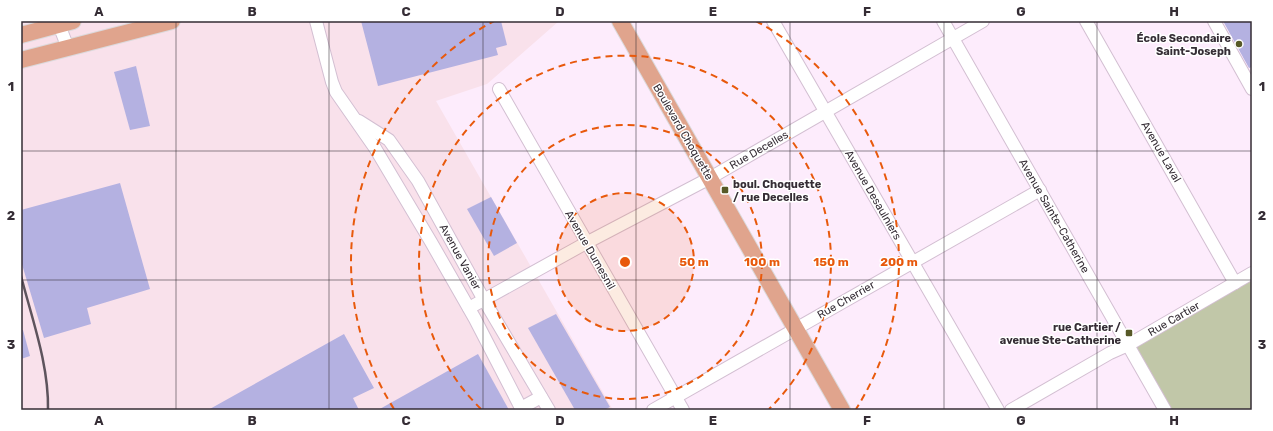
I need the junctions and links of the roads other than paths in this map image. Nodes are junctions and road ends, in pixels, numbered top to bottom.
1 (172, 21) edge
2 (316, 21) edge
3 (620, 21) edge
4 (773, 21) edge
5 (943, 21) edge
6 (983, 21) edge
7 (1086, 21) edge
8 (1214, 21) edge
9 (66, 23) edge
10 (21, 35) edge
11 (953, 38) junction
12 (68, 48) junction
13 (21, 60) edge
14 (1247, 69) edge
15 (499, 88) dead end
16 (1252, 89) edge
17 (825, 112) junction
18 (354, 118) junction
19 (710, 178) junction
20 (1040, 190) junction
21 (448, 235) junction
22 (431, 242) junction
23 (586, 243) junction
24 (912, 262) junction
25 (1252, 273) edge
26 (1235, 283) junction
27 (484, 300) junction
28 (469, 308) junction
29 (795, 329) junction
30 (1128, 345) junction
31 (541, 397) junction
32 (675, 397) junction
33 (521, 409) edge
34 (549, 410) edge
35 (653, 410) edge
36 (683, 410) edge
37 (842, 410) edge
38 (998, 410) edge
39 (1011, 410) edge
40 (1165, 410) edge

1 - 12 main road
2 - 18 street, Avenue Vanier
3 - 19 main road, Boulevard Choquette
4 - 17 street, Avenue Desaulniers
5 - 11 street, Avenue Sainte-Catherine
6 - 11 street, Rue Decelles
7 - 26 street, Avenue Laval
8 - 14 street
9 - 10 main road
9 - 12 street
11 - 17 street, Rue Decelles
11 - 20 street, Avenue Sainte-Catherine
12 - 13 main road
14 - 16 street
15 - 23 street, Avenue Dumesnil
17 - 19 street, Rue Decelles
17 - 24 street, Avenue Desaulniers
18 - 21 street, Avenue Vanier
18 - 22 street, Avenue Vanier
19 - 23 street, Rue Decelles
19 - 29 main road, Boulevard Choquette
20 - 24 street, Rue Cherrier
20 - 30 street, Avenue Sainte-Catherine
21 - 22 street
21 - 27 street, Avenue Vanier
22 - 28 street, Avenue Vanier
23 - 27 street, Rue Decelles
23 - 32 street, Avenue Dumesnil
24 - 29 street, Rue Cherrier
24 - 38 street, Avenue Desaulniers
25 - 26 street, Rue Cartier
26 - 30 street, Rue Cartier
27 - 28 street, Rue Decelles
27 - 31 street, Avenue Vanier
28 - 33 street, Avenue Vanier
29 - 32 street, Rue Cherrier
29 - 37 main road, Boulevard Choquette
30 - 39 street, Rue Cartier
30 - 40 street, Avenue Sainte-Catherine
31 - 33 street
31 - 34 street, Avenue Vanier
32 - 35 street, Rue Cherrier
32 - 36 street, Avenue Dumesnil

